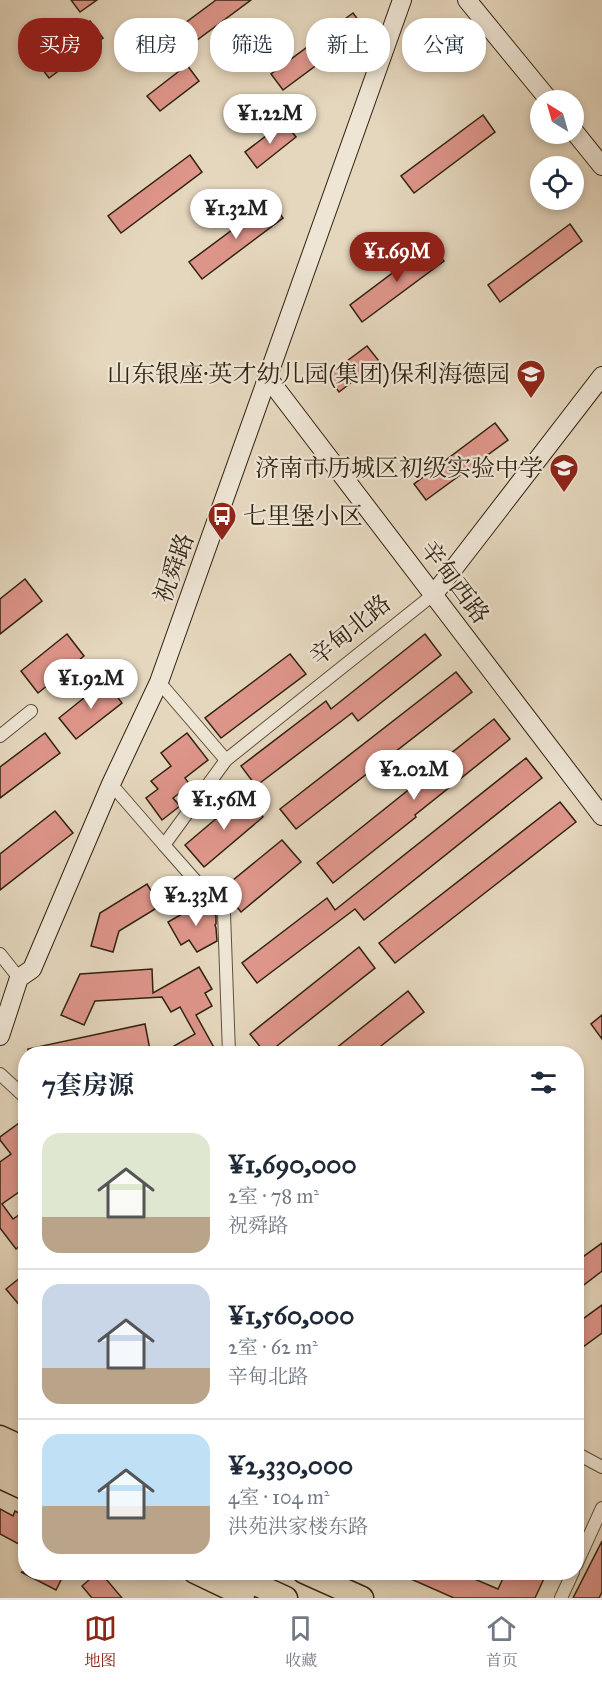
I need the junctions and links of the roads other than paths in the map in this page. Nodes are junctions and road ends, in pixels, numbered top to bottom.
1 (402, 0) edge
2 (467, 0) edge
3 (541, 90) edge
4 (584, 144) edge
5 (602, 166) edge
6 (602, 376) edge
7 (268, 378) junction
8 (434, 594) junction
9 (159, 682) junction
10 (31, 711) dead end
11 (0, 736) edge
12 (226, 760) junction
13 (111, 784) junction
14 (602, 816) edge
15 (164, 845) junction
16 (0, 954) edge
17 (19, 978) junction
18 (0, 1036) edge
19 (229, 1046) edge
20 (0, 1074) edge
21 (18, 1091) edge
22 (0, 1431) edge
23 (0, 1437) edge
24 (18, 1440) edge
25 (18, 1445) edge
26 (584, 1457) edge
27 (0, 1458) edge
28 (18, 1467) edge
29 (602, 1467) edge
30 (0, 1477) edge
31 (18, 1485) edge
32 (602, 1508) edge
33 (584, 1547) edge
34 (212, 1580) edge
35 (247, 1580) edge
36 (307, 1580) edge
37 (322, 1580) edge
38 (569, 1580) edge
39 (249, 1598) edge
40 (286, 1598) edge
41 (345, 1598) edge
42 (362, 1598) edge
43 (561, 1598) edge

1 - 7 main road, 祝舜路
2 - 3 main road
4 - 5 main road
6 - 8 main road, 辛甸北路
7 - 8 main road, 辛甸西路
7 - 9 main road, 祝舜路
8 - 12 street, 辛甸北路
8 - 14 main road, 辛甸西路
9 - 12 street
9 - 13 main road, 祝舜路
10 - 11 street
12 - 15 street, 辛甸北路
13 - 15 street
13 - 17 main road, 祝舜路
15 - 19 street
16 - 17 street
17 - 18 main road, 祝舜路
20 - 21 street
22 - 24 highway
23 - 25 highway
26 - 29 street
27 - 28 highway
30 - 31 highway
32 - 33 street
34 - 39 highway
35 - 40 highway
36 - 41 highway
37 - 42 highway
38 - 43 street

